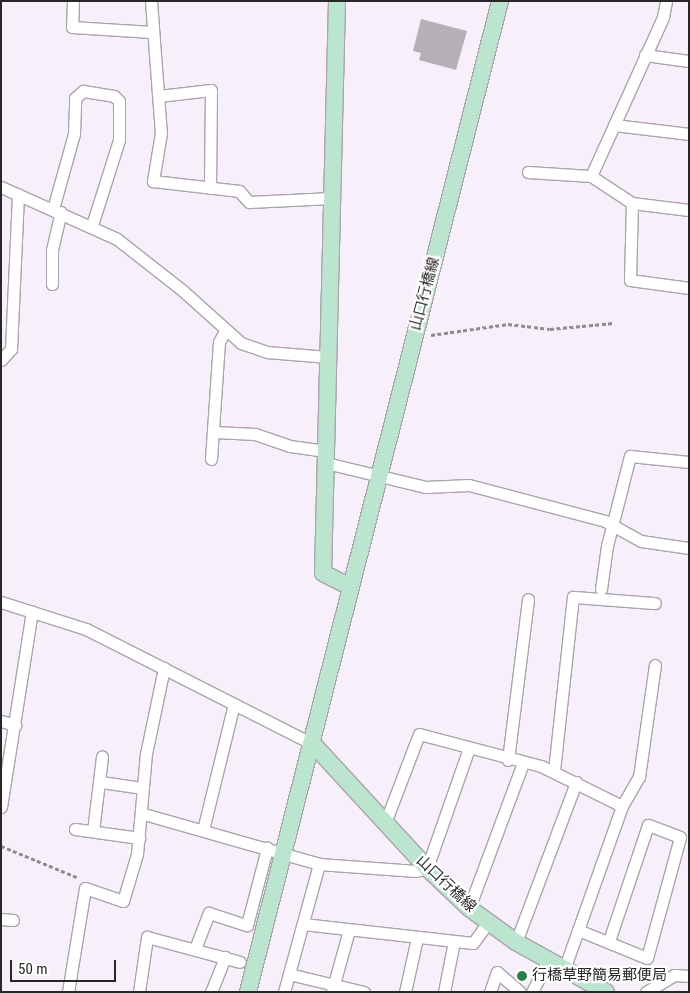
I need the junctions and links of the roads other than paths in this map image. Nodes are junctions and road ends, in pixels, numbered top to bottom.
1 (73, 1) edge
2 (151, 1) edge
3 (337, 1) edge
4 (500, 1) edge
5 (666, 1) edge
6 (152, 32) junction
7 (645, 55) junction
8 (689, 61) edge
9 (159, 96) junction
10 (614, 125) junction
11 (689, 134) edge
12 (528, 172) dead end
13 (591, 176) junction
14 (1, 187) edge
15 (210, 188) junction
16 (18, 194) junction
17 (332, 198) junction
18 (632, 203) junction
19 (689, 210) edge
20 (57, 211) junction
21 (92, 225) junction
22 (52, 284) dead end
23 (7, 286) edge
24 (689, 288) edge
25 (225, 331) junction
26 (328, 357) junction
27 (1, 360) edge
28 (214, 432) junction
29 (326, 457) junction
30 (211, 459) dead end
31 (689, 462) edge
32 (378, 476) junction
33 (614, 526) junction
34 (689, 548) edge
35 (349, 586) junction
36 (601, 589) dead end
37 (528, 599) dead end
38 (1, 602) edge
39 (654, 603) dead end
40 (32, 611) junction
41 (654, 665) dead end
42 (164, 668) junction
43 (234, 704) junction
44 (1, 721) edge
45 (15, 724) junction
46 (313, 744) junction
47 (469, 748) junction
48 (102, 757) dead end
49 (508, 760) junction
50 (523, 763) junction
51 (554, 771) junction
52 (101, 782) junction
53 (576, 782) junction
54 (142, 788) junction
55 (2, 804) edge
56 (622, 806) junction
57 (144, 814) junction
58 (385, 823) junction
59 (75, 829) dead end
60 (203, 830) junction
61 (93, 831) junction
62 (138, 838) junction
63 (267, 848) junction
64 (284, 854) junction
65 (319, 864) junction
66 (427, 868) junction
67 (469, 908) junction
68 (488, 922) junction
69 (303, 924) junction
70 (349, 930) junction
71 (578, 930) junction
72 (417, 938) junction
73 (454, 941) junction
74 (609, 941) junction
75 (516, 942) junction
76 (195, 949) junction
77 (225, 957) junction
78 (548, 961) junction
79 (240, 962) dead end
80 (564, 970) junction
81 (289, 974) junction
82 (689, 976) edge
83 (333, 988) edge
84 (68, 992) edge
85 (139, 992) edge
86 (211, 992) edge
87 (248, 992) edge
88 (284, 992) edge
89 (364, 992) edge
90 (405, 992) edge
91 (444, 992) edge
92 (490, 992) edge
93 (520, 992) edge
94 (532, 992) edge
95 (606, 992) edge
96 (646, 992) edge

1 - 6 street
2 - 6 street
3 - 17 main road
4 - 32 main road, 山口行橋線
5 - 7 street
6 - 9 street
7 - 8 street
7 - 10 street
9 - 15 street
9 - 15 street
10 - 11 street
10 - 13 street
12 - 13 street
13 - 18 street
14 - 16 street
15 - 17 street
16 - 20 street
16 - 23 street
17 - 26 main road
18 - 19 street
18 - 24 street
20 - 21 street
20 - 21 street
20 - 22 street
21 - 25 street
23 - 27 street
25 - 26 street
25 - 28 street
26 - 29 main road
28 - 29 street
28 - 30 street
29 - 32 street
29 - 35 main road
31 - 33 street
32 - 33 street
32 - 35 main road, 山口行橋線
33 - 34 street
33 - 36 street
35 - 46 main road, 山口行橋線
37 - 49 street
38 - 40 street
39 - 51 street
40 - 42 street
40 - 45 street
41 - 56 street
42 - 43 street
42 - 54 street
43 - 46 street
43 - 60 street
44 - 45 street
45 - 55 street
46 - 58 main road, 山口行橋線
46 - 64 main road, 山口行橋線
47 - 49 street
47 - 58 street
47 - 66 street
48 - 52 street
49 - 50 street
50 - 51 street
50 - 67 street
51 - 53 street
52 - 54 street
52 - 61 street
53 - 56 street
53 - 75 street
54 - 57 street
56 - 71 street
57 - 60 street
57 - 62 street
58 - 66 main road, 山口行橋線
59 - 61 street
60 - 63 street
61 - 62 street
62 - 84 street
63 - 64 street
63 - 76 street
64 - 65 street
64 - 87 main road, 山口行橋線
65 - 66 street
65 - 69 street
66 - 67 main road, 山口行橋線
67 - 68 main road, 山口行橋線
68 - 73 street
68 - 75 main road, 山口行橋線
69 - 70 street
69 - 81 street
70 - 72 street
70 - 83 street
71 - 74 street
71 - 80 street
72 - 73 street
72 - 90 street
73 - 91 street
74 - 74 street
75 - 78 main road, 山口行橋線
76 - 77 street
76 - 85 street
77 - 79 street
77 - 86 street
78 - 80 main road, 山口行橋線
78 - 94 street
80 - 95 main road, 山口行橋線
81 - 83 street
81 - 88 street
82 - 96 street
83 - 89 street
92 - 93 street

